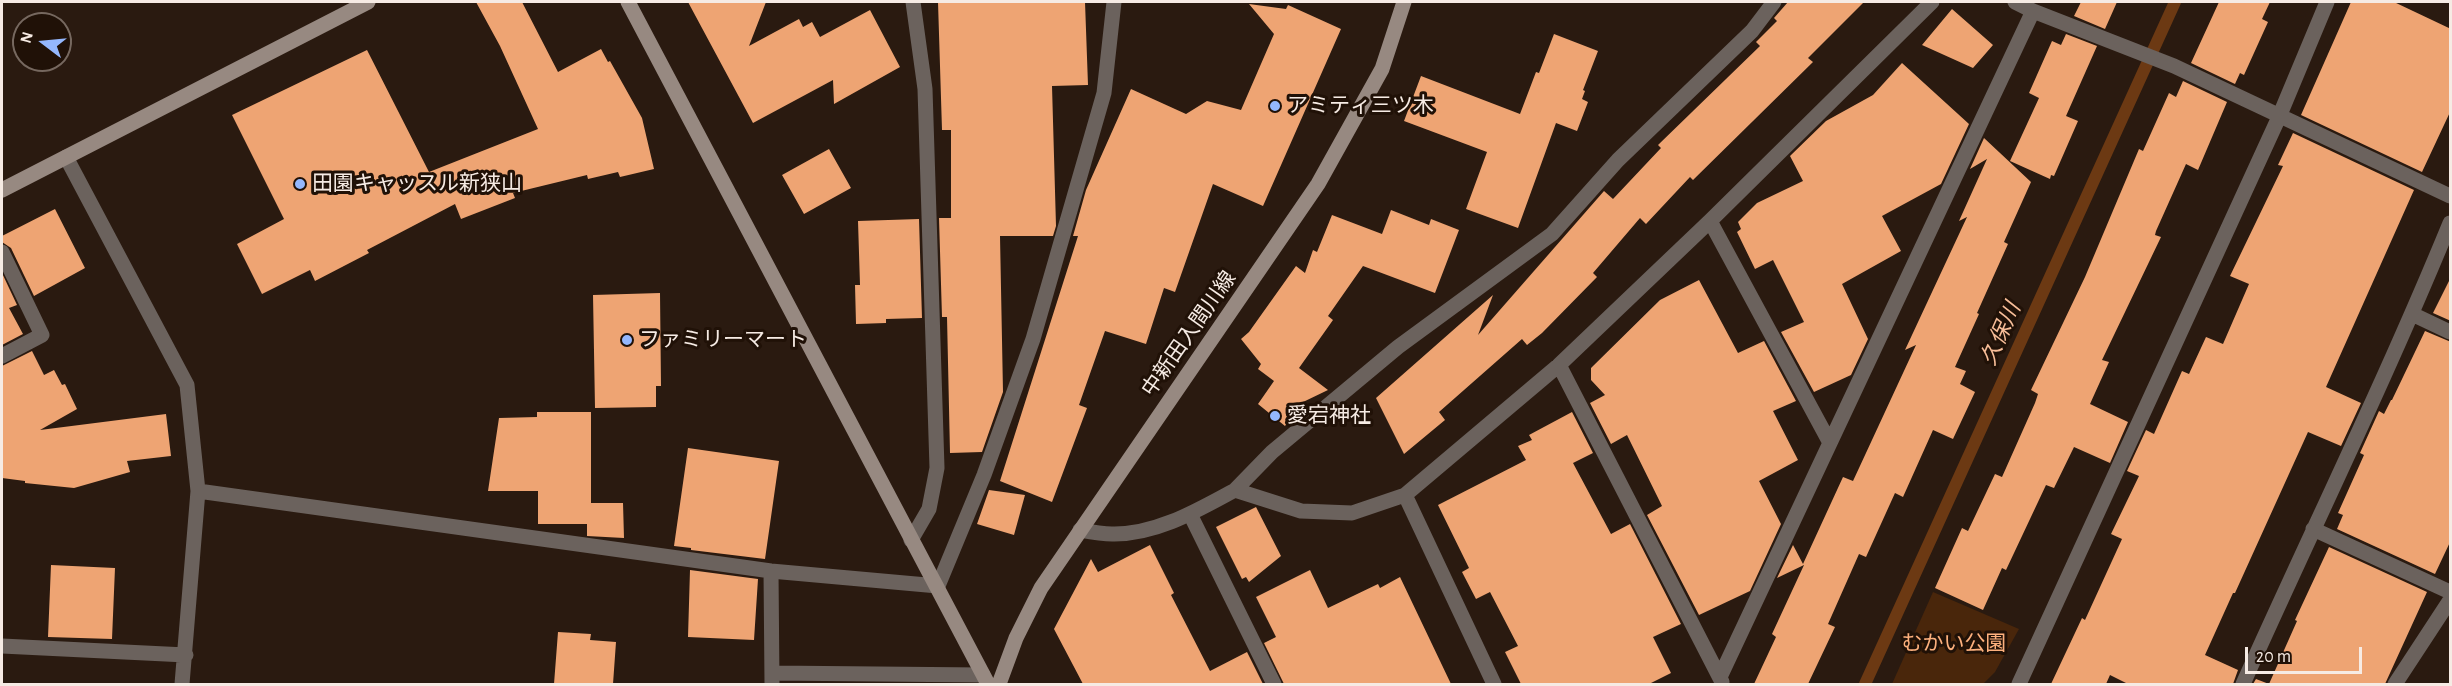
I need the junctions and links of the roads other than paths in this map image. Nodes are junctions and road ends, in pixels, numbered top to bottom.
1 (368, 2) edge
2 (628, 2) edge
3 (913, 2) edge
4 (1114, 2) edge
5 (1404, 2) edge
6 (1774, 2) edge
7 (1932, 2) edge
8 (2015, 2) edge
9 (2327, 2) edge
10 (2033, 10) junction
11 (2279, 117) junction
12 (66, 157) junction
13 (2, 190) edge
14 (2451, 196) edge
15 (1710, 221) junction
16 (2451, 223) edge
17 (2, 252) edge
18 (2412, 314) junction
19 (2451, 332) edge
20 (2, 356) edge
21 (1558, 364) junction
22 (1830, 443) junction
23 (1235, 490) junction
24 (198, 491) junction
25 (1405, 495) junction
26 (1190, 514) junction
27 (2313, 529) junction
28 (1080, 530) junction
29 (911, 540) junction
30 (771, 571) junction
31 (938, 586) junction
32 (2451, 592) edge
33 (2451, 600) edge
34 (2, 646) edge
35 (186, 655) junction
36 (772, 679) edge
37 (986, 680) edge
38 (1722, 681) edge
39 (182, 684) edge
40 (999, 684) edge
41 (1274, 684) edge
42 (1494, 684) edge
43 (2019, 684) edge
44 (2243, 684) edge
45 (2395, 684) edge

1 - 12 street
2 - 29 street
3 - 29 street
4 - 31 street
5 - 28 street, 中新田入間川線
6 - 23 street
7 - 15 street
8 - 10 street
9 - 11 street
10 - 11 street
10 - 22 street
11 - 14 street
11 - 43 street
12 - 13 street
12 - 24 street
15 - 21 street
15 - 22 street
16 - 18 street
17 - 20 street
18 - 19 street
18 - 27 street
21 - 25 street
21 - 38 street
22 - 38 street
23 - 25 street
23 - 26 street
24 - 30 street
24 - 35 street
25 - 42 street
26 - 28 street
26 - 41 street
27 - 32 street
27 - 44 street
28 - 40 street, 中新田入間川線
29 - 31 street
30 - 31 street
30 - 36 street
31 - 37 street
33 - 45 street
34 - 35 street
35 - 39 street
36 - 37 street

